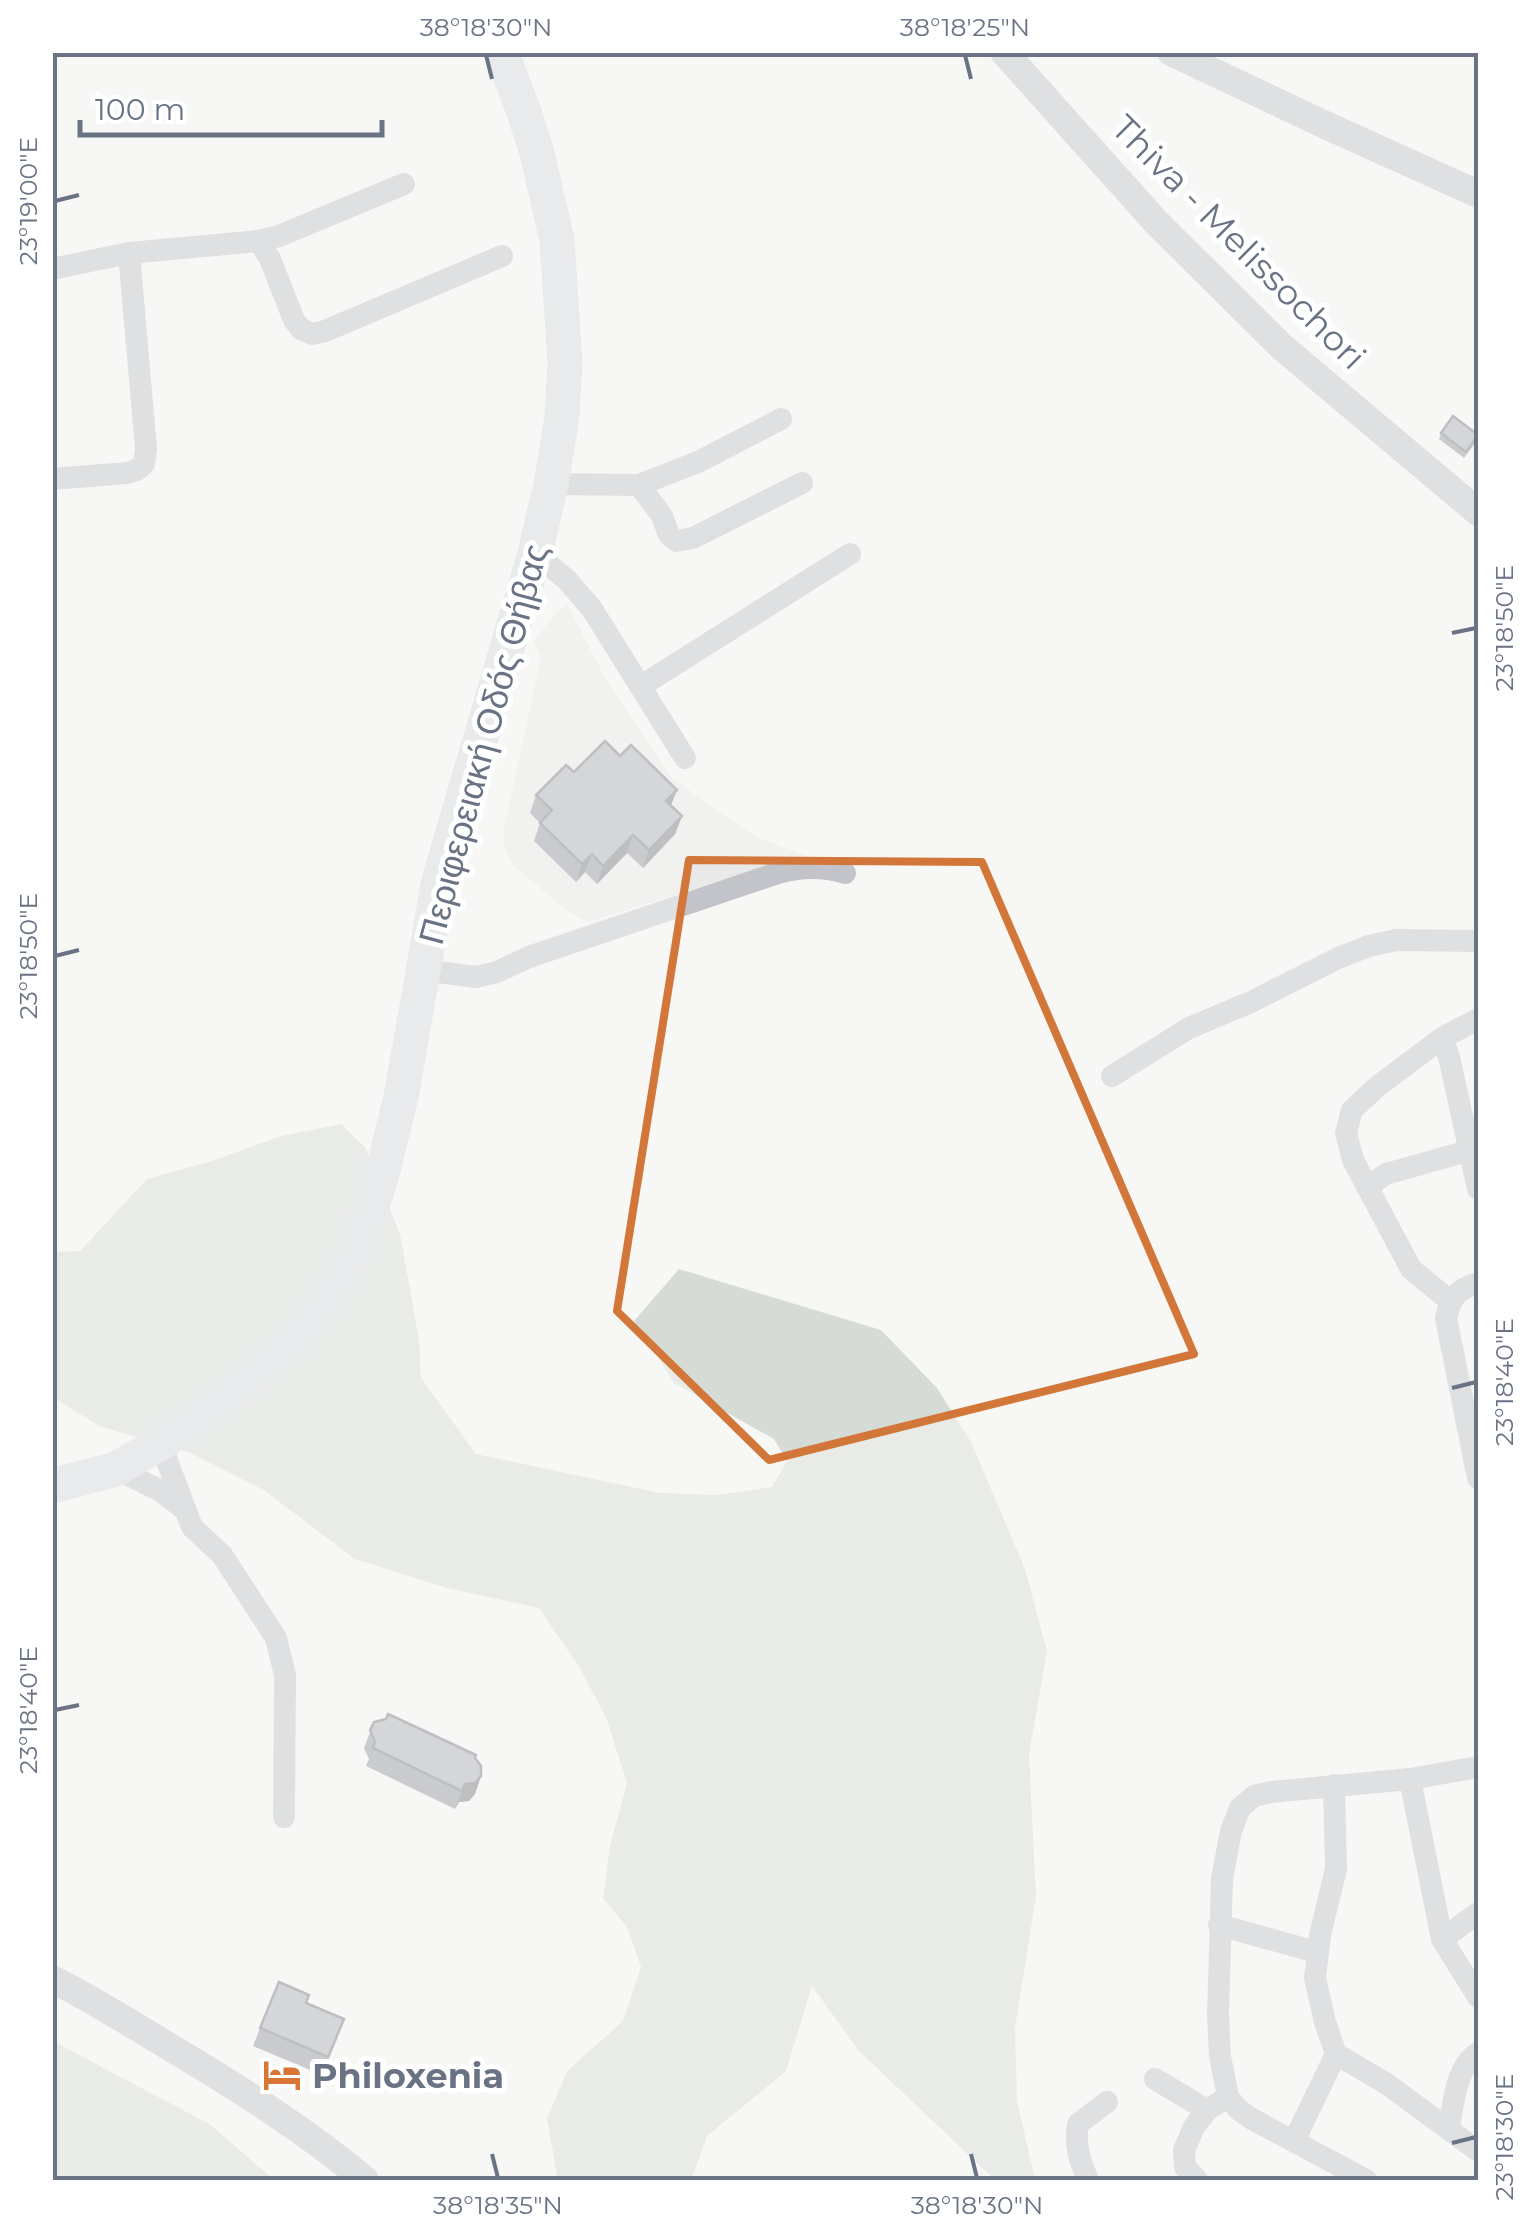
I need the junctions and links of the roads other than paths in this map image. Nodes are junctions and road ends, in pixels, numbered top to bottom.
1 (490, 52) edge
2 (1004, 52) edge
3 (1171, 52) edge
4 (506, 68) edge
5 (404, 184) dead end
6 (1478, 194) edge
7 (259, 241) junction
8 (129, 253) junction
9 (502, 256) dead end
10 (52, 269) edge
11 (781, 419) dead end
12 (52, 478) edge
13 (802, 483) dead end
14 (551, 484) junction
15 (639, 485) junction
16 (1478, 512) edge
17 (536, 553) junction
18 (850, 554) dead end
19 (641, 686) junction
20 (685, 758) dead end
21 (845, 874) dead end
22 (1478, 941) edge
23 (423, 970) junction
24 (1478, 1020) edge
25 (1442, 1038) junction
26 (1112, 1076) dead end
27 (1474, 1150) edge
28 (1366, 1187) junction
29 (1478, 1189) edge
30 (1478, 1283) edge
31 (1450, 1301) junction
32 (164, 1441) junction
33 (116, 1468) junction
34 (1478, 1478) edge
35 (52, 1486) edge
36 (184, 1508) junction
37 (1478, 1768) edge
38 (1410, 1780) junction
39 (1334, 1785) junction
40 (284, 1817) dead end
41 (1478, 1913) edge
42 (1220, 1925) junction
43 (1442, 1939) junction
44 (1316, 1952) junction
45 (52, 1979) edge
46 (1478, 1997) edge
47 (1478, 2053) edge
48 (1336, 2054) junction
49 (1155, 2078) dead end
50 (1228, 2097) junction
51 (1107, 2102) dead end
52 (1207, 2110) junction
53 (1450, 2128) junction
54 (1294, 2141) junction
55 (1478, 2151) edge
56 (365, 2180) edge
57 (1088, 2180) edge
58 (1197, 2180) edge
59 (1366, 2180) edge

1 - 4 main road, Περιφερειακή Οδός Θήβας
2 - 16 street, Thiva - Melissochori
3 - 6 street
4 - 14 main road, Περιφερειακή Οδός Θήβας
5 - 7 street
7 - 8 street
7 - 9 street
8 - 10 street
8 - 12 street
11 - 15 street
13 - 15 street
14 - 15 street
14 - 17 main road, Περιφερειακή Οδός Θήβας
17 - 19 street
17 - 23 main road, Περιφερειακή Οδός Θήβας
18 - 19 street
19 - 20 street
21 - 23 street
22 - 26 street
23 - 32 main road, Περιφερειακή Οδός Θήβας
24 - 25 street
25 - 27 street
25 - 28 street
27 - 28 street
27 - 29 street
28 - 31 street
30 - 31 street
31 - 34 street
32 - 33 main road, Περιφερειακή Οδός Θήβας
32 - 36 street
33 - 35 main road, Περιφερειακή Οδός Θήβας
33 - 36 street
36 - 40 street
37 - 38 street
38 - 39 street
38 - 43 street
39 - 42 street
39 - 44 street
41 - 43 street
42 - 44 street
42 - 50 street
43 - 46 street
44 - 48 street
45 - 56 street
47 - 53 street
48 - 53 street
48 - 54 street
49 - 52 street
50 - 52 street
50 - 54 street
51 - 57 street
52 - 58 street
53 - 55 street
54 - 59 street

